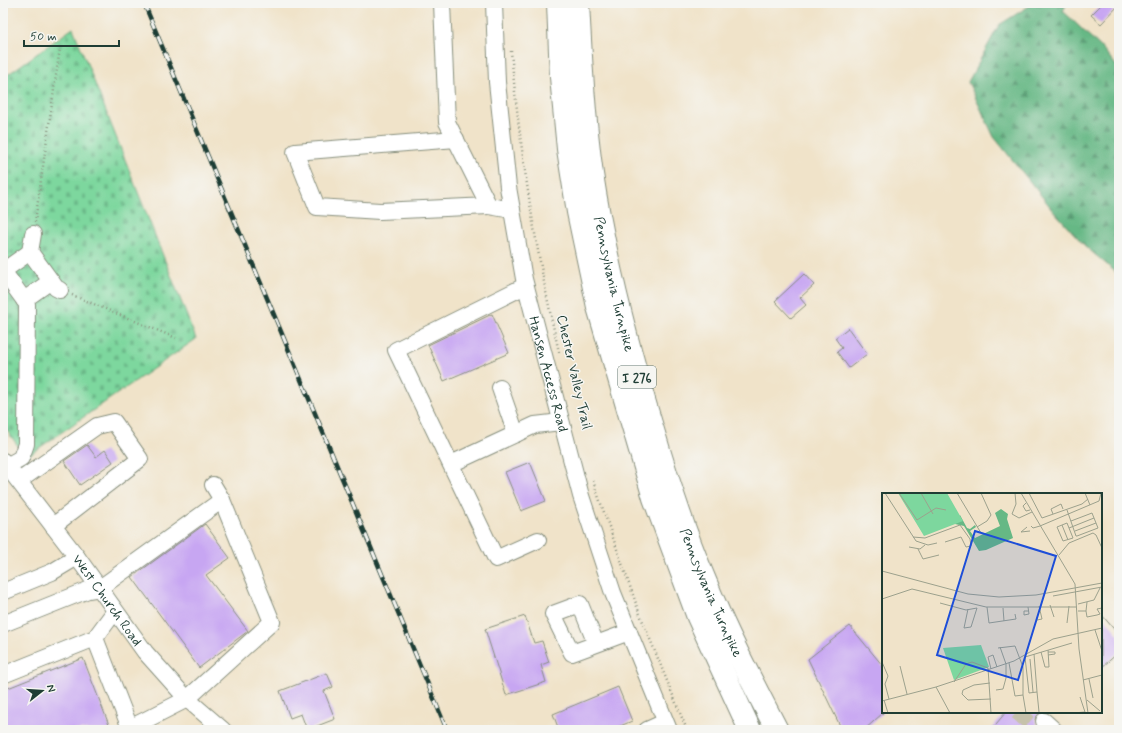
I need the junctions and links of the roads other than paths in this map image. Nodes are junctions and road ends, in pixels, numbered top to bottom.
1 (442, 3) edge
2 (494, 3) edge
3 (558, 3) edge
4 (578, 3) edge
5 (456, 139) junction
6 (489, 206) junction
7 (512, 210) junction
8 (33, 234) road end
9 (30, 252) junction
10 (3, 271) edge
11 (525, 286) junction
12 (24, 300) junction
13 (500, 388) dead end
14 (561, 422) junction
15 (516, 434) junction
16 (451, 464) junction
17 (4, 465) edge
18 (18, 481) junction
19 (213, 485) dead end
20 (222, 500) junction
21 (53, 526) junction
22 (538, 540) dead end
23 (77, 557) junction
24 (100, 588) junction
25 (3, 592) edge
26 (115, 611) junction
27 (3, 624) edge
28 (629, 632) junction
29 (95, 638) junction
30 (596, 644) dead end
31 (3, 675) edge
32 (187, 699) junction
33 (667, 726) edge
34 (128, 729) edge
35 (206, 730) edge
36 (223, 730) edge
37 (648, 730) edge
38 (750, 730) edge
39 (776, 730) edge

1 - 5 street
2 - 7 street, Hansen Access Road
3 - 38 highway, Pennsylvania Turnpike / I 276
4 - 39 highway, Pennsylvania Turnpike / I 276
5 - 6 street
5 - 6 street
6 - 7 street
7 - 11 street, Hansen Access Road
8 - 9 street
9 - 10 street
9 - 12 street
10 - 12 street
11 - 14 street, Hansen Access Road
11 - 16 street
12 - 17 street
13 - 15 street
14 - 15 street
14 - 28 street, Hansen Access Road
15 - 16 street
16 - 22 street
17 - 18 street, West Church Road
18 - 21 street, West Church Road
18 - 21 street
19 - 20 street
20 - 24 street
20 - 32 street
21 - 23 street, West Church Road
23 - 24 street, West Church Road
23 - 25 street
24 - 26 street, West Church Road
24 - 27 street
26 - 29 street
26 - 32 street, West Church Road
28 - 30 street
28 - 33 street, Hansen Access Road
29 - 31 street
29 - 34 street
32 - 34 street
32 - 35 street
32 - 36 street, West Church Road
33 - 37 street

